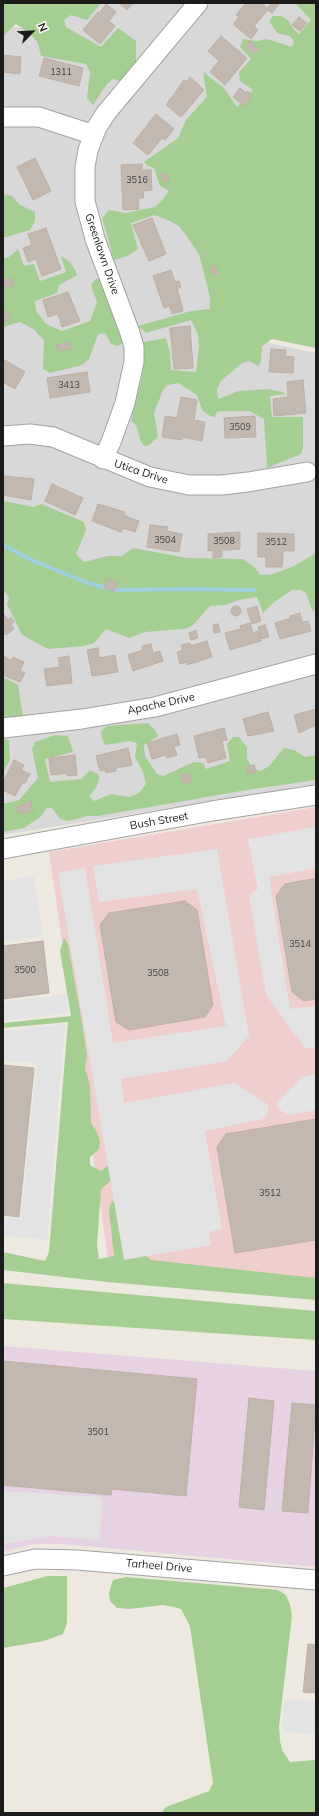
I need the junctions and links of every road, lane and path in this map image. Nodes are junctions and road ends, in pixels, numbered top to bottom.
1 (196, 4) edge
2 (3, 117) edge
3 (94, 135) junction
4 (3, 436) edge
5 (102, 459) junction
6 (307, 472) dead end
7 (316, 664) edge
8 (3, 728) edge
9 (316, 795) edge
10 (3, 849) edge
11 (3, 1566) edge
12 (316, 1580) edge

1 - 3 street, Greenlawn Drive
2 - 3 street
3 - 5 street, Greenlawn Drive
4 - 5 street, Utica Drive
5 - 6 street, Utica Drive
7 - 8 street, Apache Drive
9 - 10 street, Bush Street
11 - 12 street, Tarheel Drive

